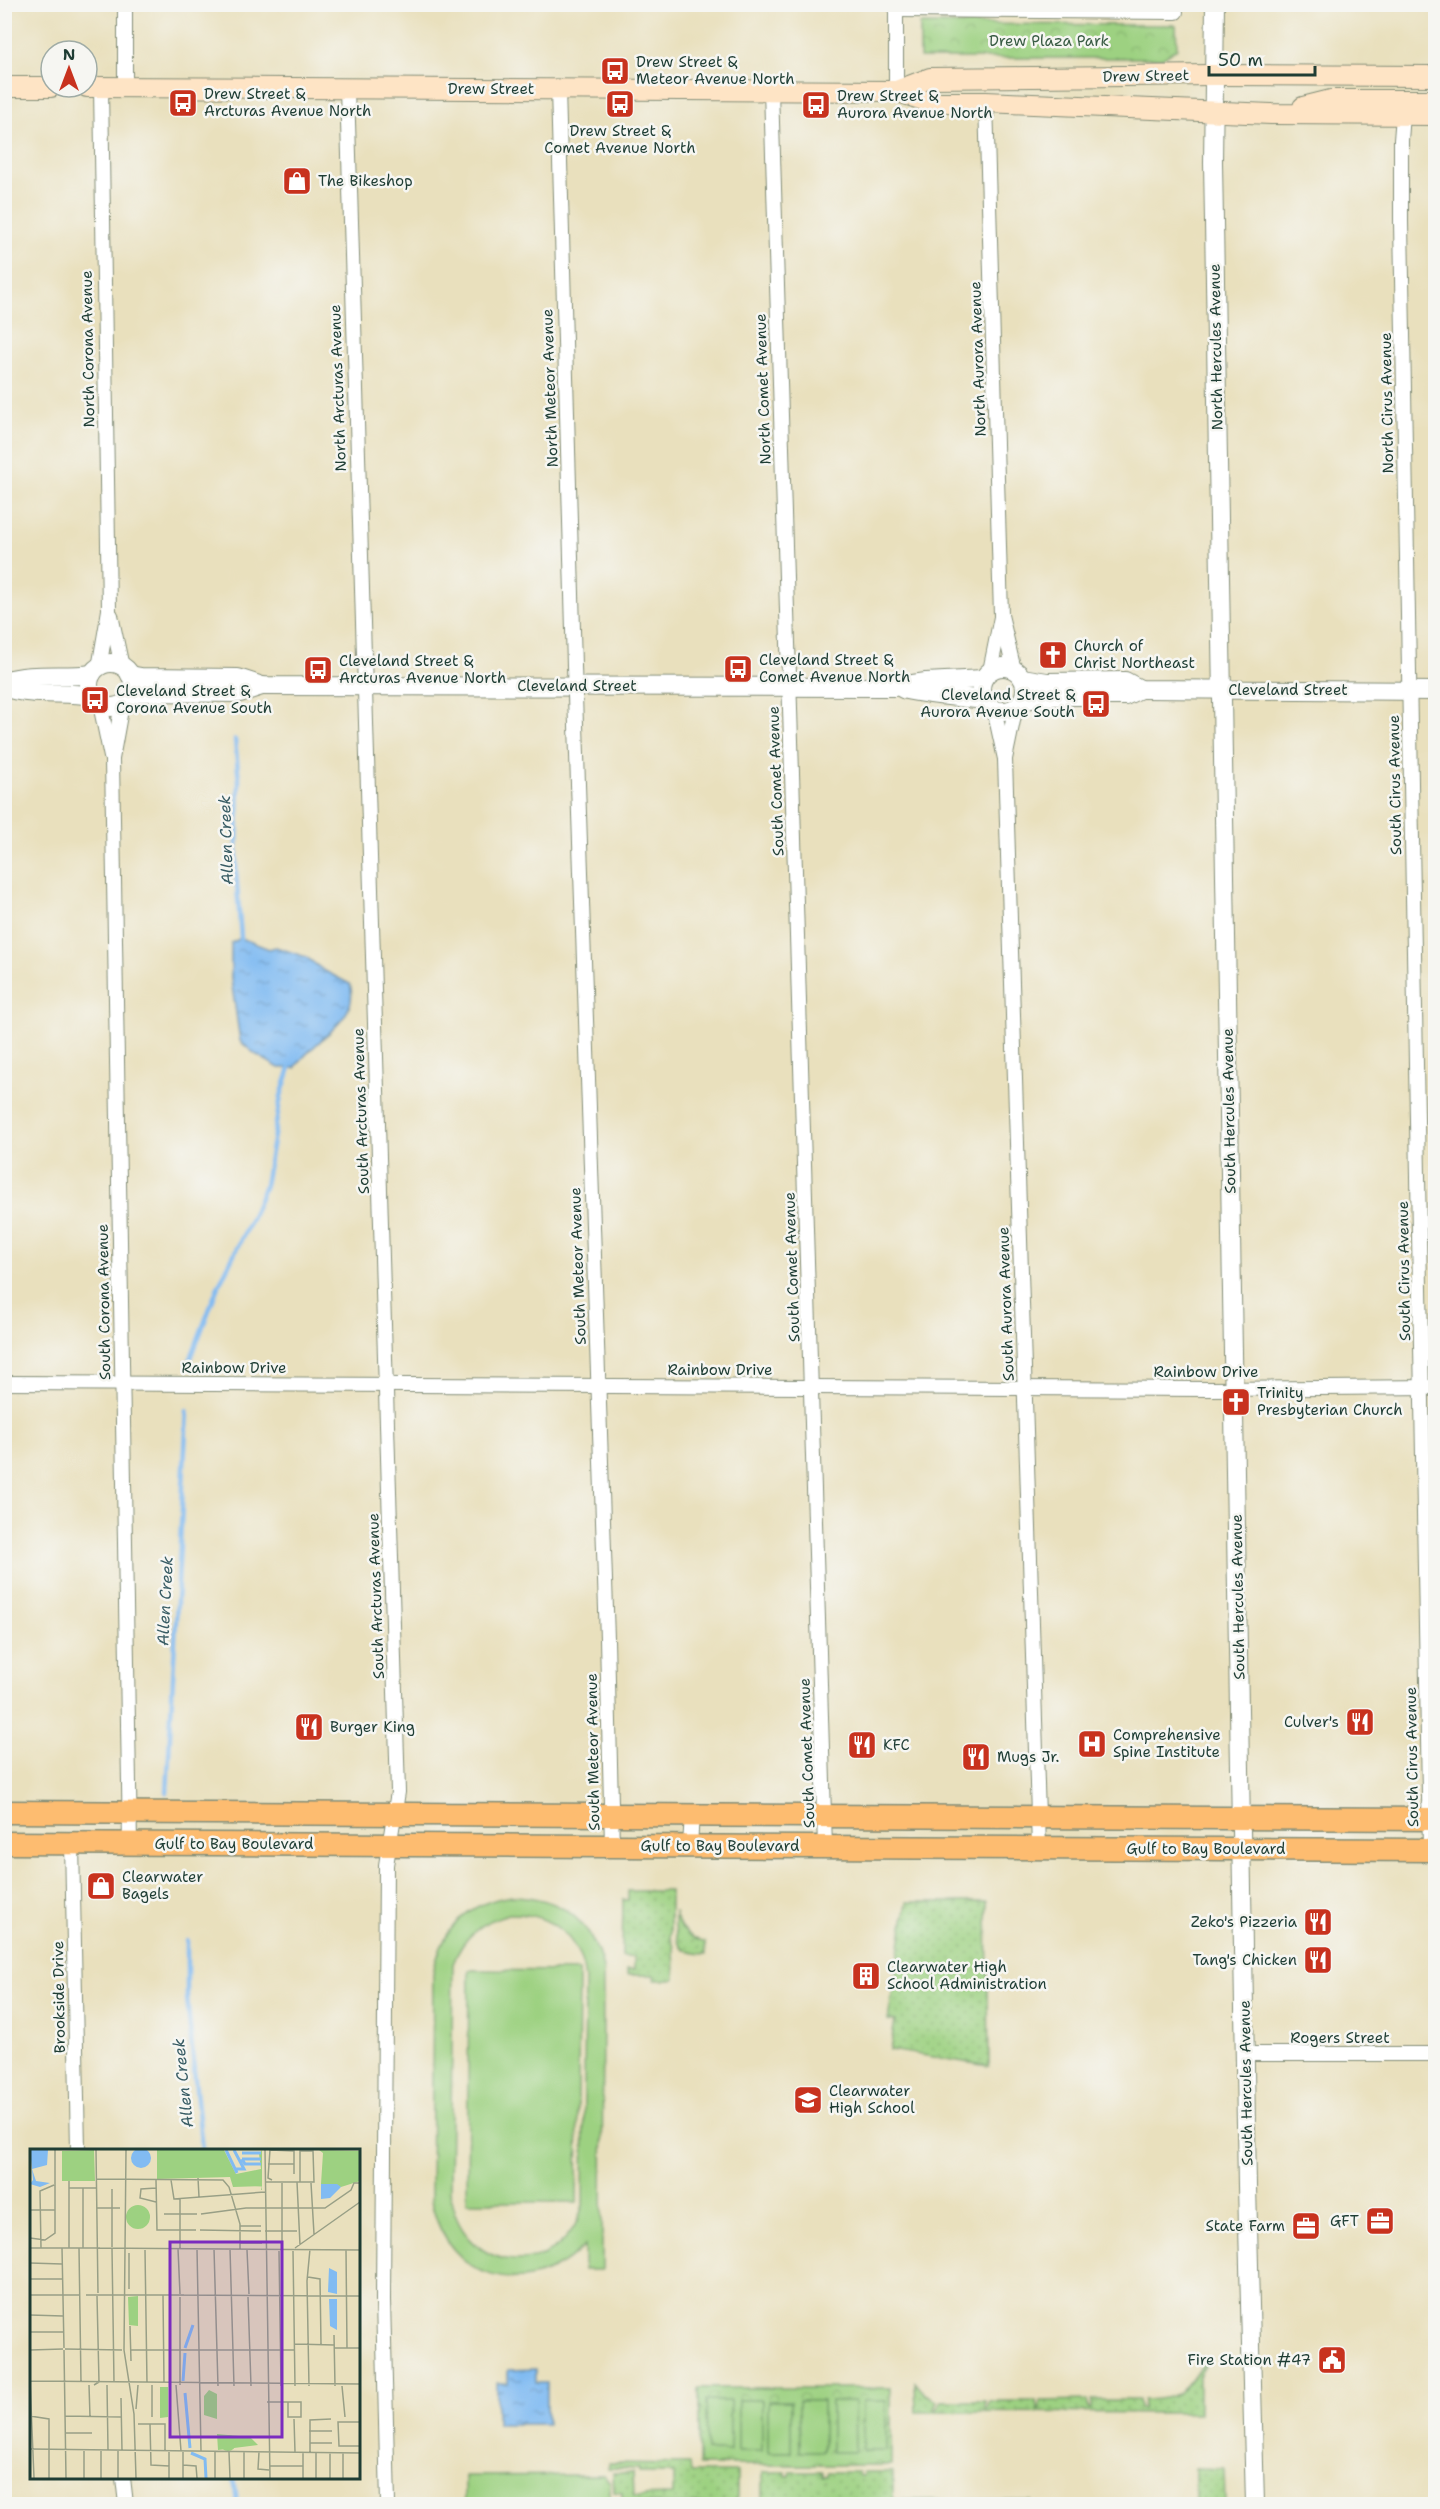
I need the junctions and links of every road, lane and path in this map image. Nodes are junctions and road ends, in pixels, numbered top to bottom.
1 (125, 4) edge
2 (1215, 4) edge
3 (896, 7) edge
4 (1176, 12) dead end
5 (1214, 75) junction
6 (1436, 76) edge
7 (4, 87) edge
8 (39, 87) edge
9 (99, 87) edge
10 (125, 87) junction
11 (346, 88) junction
12 (1436, 88) edge
13 (558, 89) junction
14 (771, 90) junction
15 (896, 91) junction
16 (94, 99) edge
17 (1436, 100) edge
18 (986, 102) junction
19 (1407, 107) junction
20 (1213, 112) junction
21 (1436, 115) edge
22 (109, 610) junction
23 (1001, 615) junction
24 (95, 671) junction
25 (126, 671) junction
26 (1018, 674) junction
27 (986, 675) junction
28 (4, 681) edge
29 (574, 685) junction
30 (262, 686) junction
31 (4, 687) edge
32 (363, 687) junction
33 (789, 687) junction
34 (893, 687) junction
35 (1140, 689) junction
36 (1222, 690) junction
37 (1409, 691) junction
38 (1436, 691) edge
39 (96, 700) junction
40 (126, 700) junction
41 (1019, 704) junction
42 (989, 705) junction
43 (112, 759) junction
44 (1005, 759) junction
45 (4, 1383) edge
46 (122, 1384) junction
47 (386, 1385) junction
48 (599, 1386) junction
49 (813, 1386) junction
50 (1429, 1387) edge
51 (1026, 1388) junction
52 (1234, 1389) junction
53 (4, 1812) edge
54 (129, 1812) junction
55 (395, 1813) junction
56 (611, 1815) junction
57 (692, 1815) junction
58 (826, 1816) junction
59 (1038, 1817) junction
60 (1241, 1818) junction
61 (1432, 1819) edge
62 (4, 1843) edge
63 (72, 1843) junction
64 (130, 1844) junction
65 (390, 1844) junction
66 (690, 1845) junction
67 (612, 1846) junction
68 (825, 1846) junction
69 (1040, 1848) junction
70 (1242, 1849) junction
71 (1432, 1850) edge
72 (1245, 2054) junction
73 (1436, 2054) edge
74 (78, 2149) edge
75 (123, 2479) edge
76 (126, 2505) edge
77 (388, 2505) edge
78 (1255, 2505) edge

1 - 10 street
2 - 5 street, North Hercules Avenue
3 - 4 street
3 - 15 street
5 - 6 main road, Drew Street
5 - 15 main road, Drew Street
5 - 20 street, North Hercules Avenue
7 - 8 main road
9 - 10 main road, Drew Street
10 - 11 main road, Drew Street
11 - 13 main road, Drew Street
11 - 32 street, North Arcturas Avenue
12 - 19 main road
13 - 14 main road, Drew Street
13 - 29 street, North Meteor Avenue
14 - 15 main road, Drew Street
14 - 33 street, North Comet Avenue
15 - 18 main road, Drew Street
16 - 22 street, North Corona Avenue
17 - 19 main road, Drew Street
18 - 20 main road, Drew Street
18 - 23 street, North Aurora Avenue
19 - 20 main road, Drew Street
19 - 21 main road, Drew Street
19 - 37 street, North Cirus Avenue
20 - 36 street, North Hercules Avenue
22 - 24 street, North Corona Avenue
22 - 25 street, North Corona Avenue
23 - 26 street, North Aurora Avenue
23 - 27 street, North Aurora Avenue
24 - 25 street
24 - 28 street
24 - 39 street
25 - 30 street, Cleveland Street
25 - 40 street
26 - 27 street
26 - 35 street, Cleveland Street
26 - 41 street
27 - 34 street, Cleveland Street
27 - 42 street
29 - 32 street, Cleveland Street
29 - 33 street, Cleveland Street
29 - 48 street, South Meteor Avenue
30 - 32 street, Cleveland Street
30 - 40 street, Cleveland Street
31 - 39 street
32 - 47 street, South Arcturas Avenue
33 - 34 street, Cleveland Street
33 - 49 street, South Comet Avenue
34 - 42 street, Cleveland Street
35 - 36 street, Cleveland Street
35 - 41 street, Cleveland Street
36 - 37 street, Cleveland Street
36 - 52 street, South Hercules Avenue
37 - 38 street, Cleveland Street
37 - 50 street, South Cirus Avenue
39 - 40 street
39 - 43 street, South Corona Avenue
40 - 43 street, South Corona Avenue
41 - 42 street
41 - 44 street, South Aurora Avenue
42 - 44 street, South Aurora Avenue
43 - 46 street, South Corona Avenue
44 - 51 street, South Aurora Avenue
45 - 46 street, Rainbow Drive
46 - 47 street, Rainbow Drive
46 - 54 street, South Corona Avenue
47 - 48 street, Rainbow Drive
47 - 55 street, South Arcturas Avenue
48 - 49 street, Rainbow Drive
48 - 56 street, South Meteor Avenue
49 - 51 street, Rainbow Drive
49 - 58 street, South Comet Avenue
50 - 52 street, Rainbow Drive
50 - 61 street, South Cirus Avenue
51 - 52 street, Rainbow Drive
51 - 59 street, South Aurora Avenue
52 - 60 street, South Hercules Avenue
53 - 54 main road, Gulf to Bay Boulevard
54 - 55 main road, Gulf to Bay Boulevard
54 - 64 street, South Corona Avenue
55 - 56 main road, Gulf to Bay Boulevard
55 - 65 street, South Arcturas Avenue
56 - 57 main road, Gulf to Bay Boulevard
56 - 67 street, South Meteor Avenue
57 - 58 main road, Gulf to Bay Boulevard
57 - 66 street
58 - 59 main road, Gulf to Bay Boulevard
58 - 68 street, South Comet Avenue
59 - 60 main road, Gulf to Bay Boulevard
59 - 69 street, South Aurora Avenue
60 - 61 main road, Gulf to Bay Boulevard
60 - 70 street, South Hercules Avenue
61 - 71 street, South Cirus Avenue
62 - 63 main road, Gulf to Bay Boulevard
63 - 64 main road, Gulf to Bay Boulevard
63 - 74 street, Brookside Drive
64 - 65 main road, Gulf to Bay Boulevard
65 - 67 main road, Gulf to Bay Boulevard
65 - 77 street, South Arcturas Avenue
66 - 67 main road, Gulf to Bay Boulevard
66 - 68 main road, Gulf to Bay Boulevard
68 - 69 main road, Gulf to Bay Boulevard
69 - 70 main road, Gulf to Bay Boulevard
70 - 71 main road, Gulf to Bay Boulevard
70 - 72 street, South Hercules Avenue
72 - 73 street, Rogers Street
72 - 78 street, South Hercules Avenue
75 - 76 street

